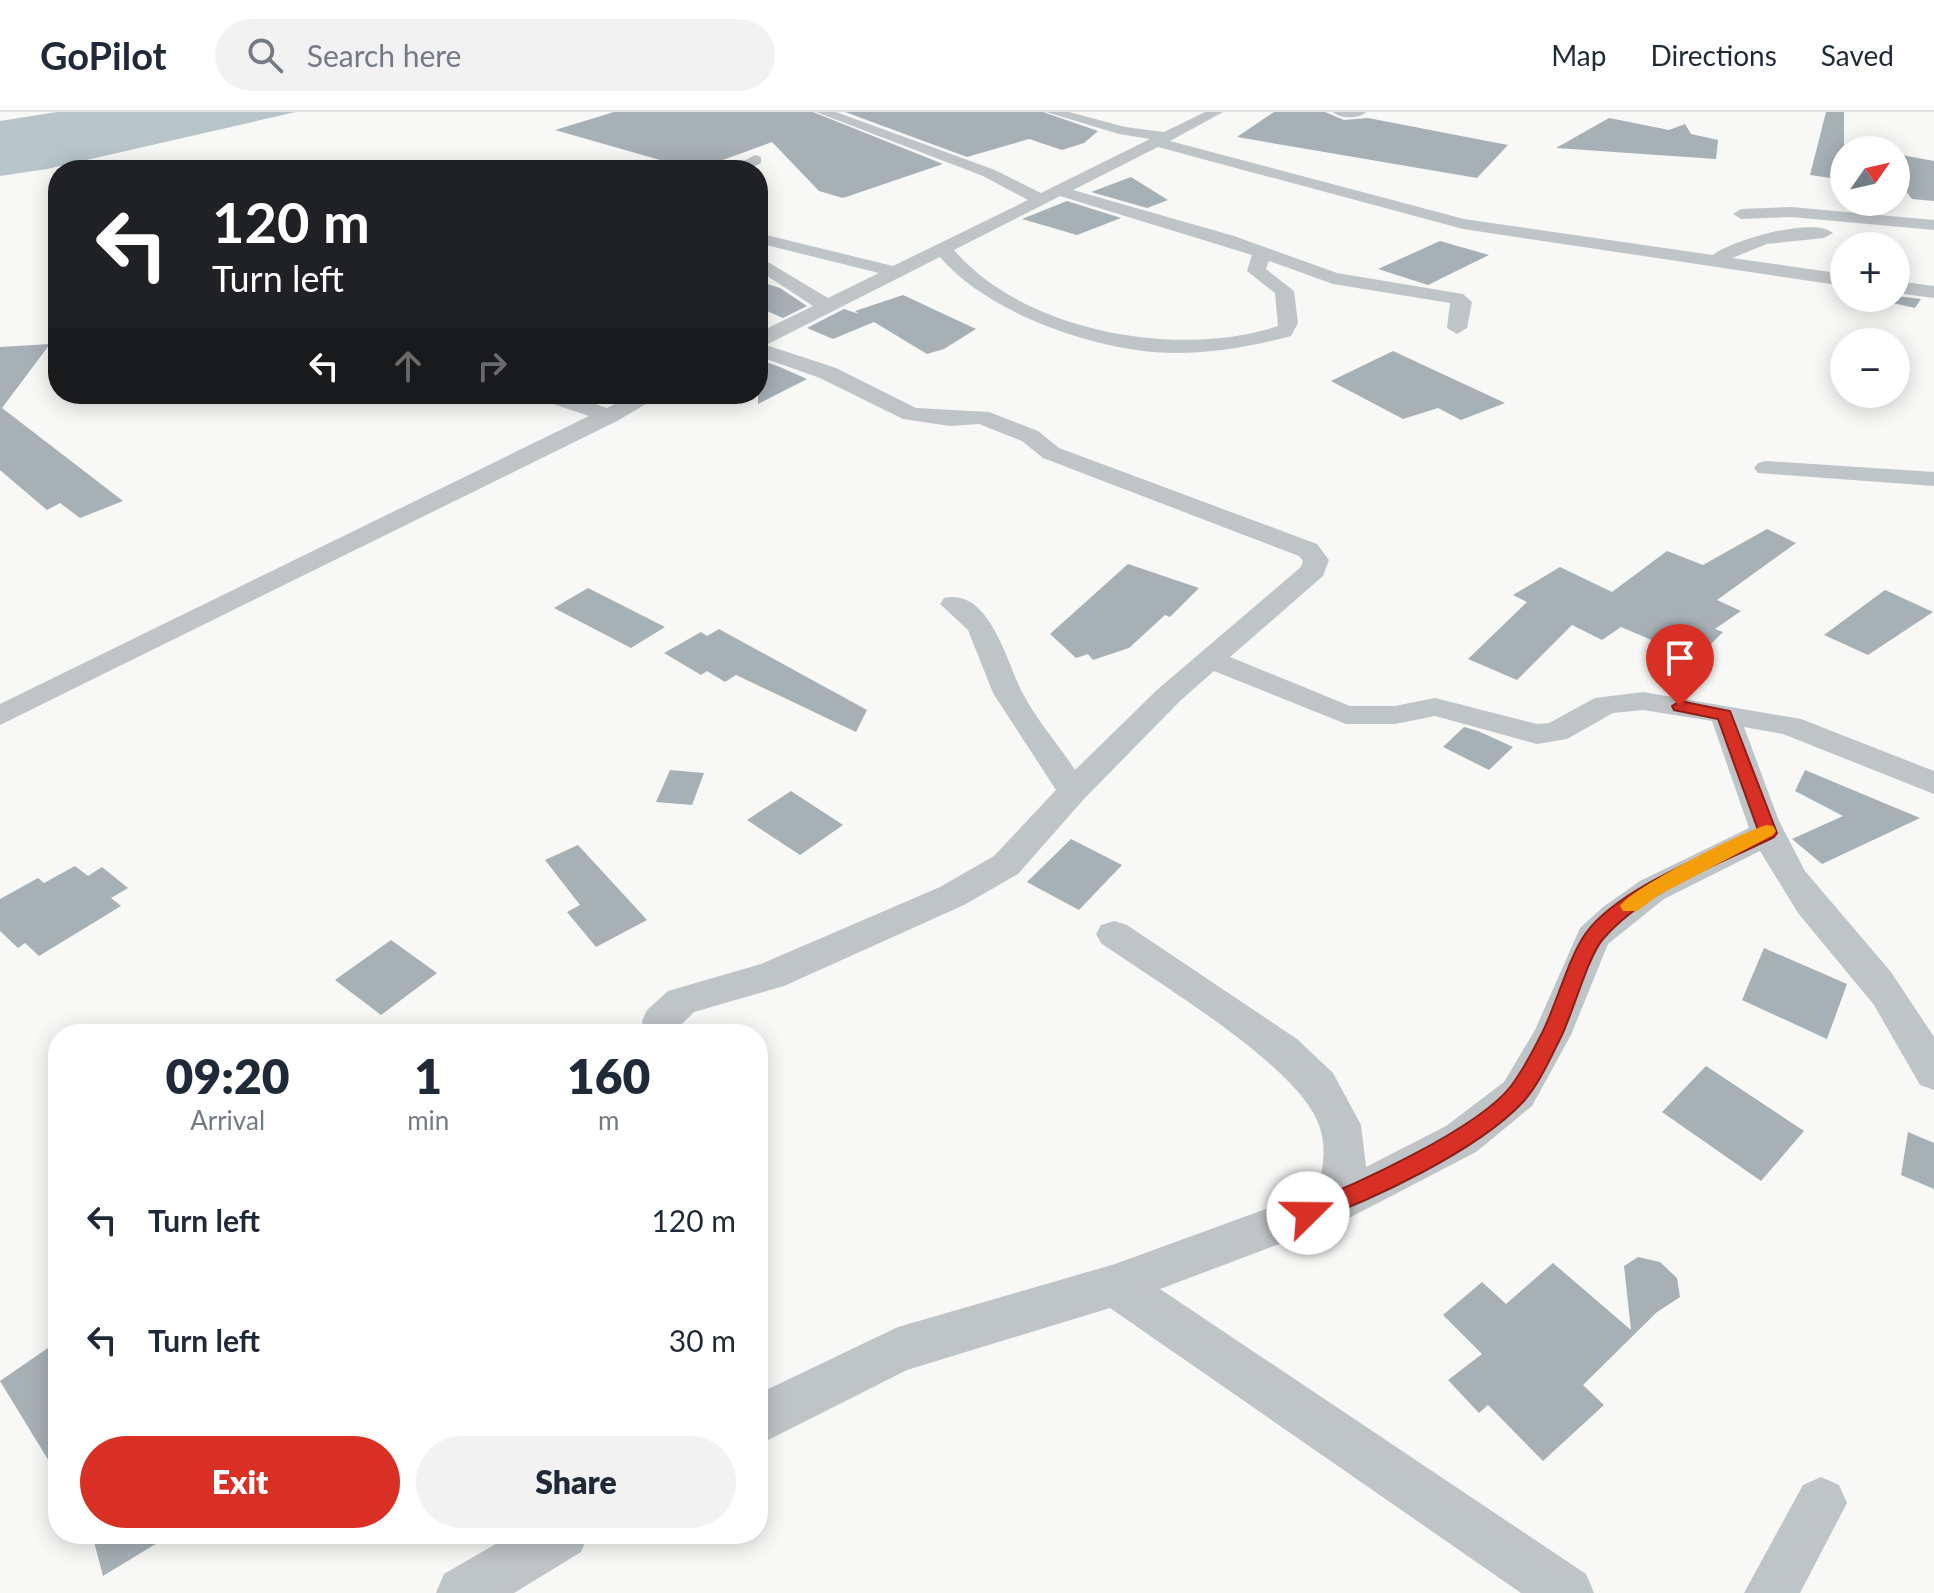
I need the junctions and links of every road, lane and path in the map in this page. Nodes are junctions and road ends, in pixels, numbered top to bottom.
1 (823, 112) edge
2 (1053, 112) edge
3 (1172, 112) edge
4 (1340, 112) edge
5 (1359, 112) edge
6 (1209, 115) edge
7 (1161, 140) junction
8 (1057, 190) junction
9 (1039, 199) junction
10 (1741, 214) dead end
11 (1874, 220) junction
12 (1934, 225) edge
13 (768, 241) edge
14 (942, 248) junction
15 (1262, 253) junction
16 (768, 256) edge
17 (1716, 262) junction
18 (861, 264) junction
19 (768, 268) edge
20 (895, 272) junction
21 (1830, 278) edge
22 (1910, 289) edge
23 (1934, 292) edge
24 (826, 305) junction
25 (1457, 328) dead end
26 (768, 336) edge
27 (768, 352) edge
28 (575, 404) edge
29 (632, 404) edge
30 (609, 416) junction
31 (1766, 468) dead end
32 (1934, 479) edge
33 (954, 604) dead end
34 (1211, 660) junction
35 (1725, 715) junction
36 (0, 716) edge
37 (1934, 783) edge
38 (1073, 791) junction
39 (1768, 833) junction
40 (1114, 934) dead end
41 (661, 1024) edge
42 (1934, 1074) edge
43 (1336, 1203) junction
44 (1115, 1285) junction
45 (768, 1415) edge
46 (1821, 1503) dead end
47 (546, 1544) edge
48 (463, 1593) edge
49 (1567, 1593) edge
50 (1771, 1593) edge

1 - 9 street
2 - 7 street
3 - 6 street
4 - 5 street
6 - 7 street
7 - 8 street
7 - 17 street
8 - 9 street
8 - 15 street
9 - 14 street
10 - 11 street
11 - 12 street
11 - 17 street
13 - 18 street
14 - 15 street
14 - 20 street
15 - 25 street
16 - 18 street
17 - 21 street
18 - 20 street
19 - 24 street
20 - 24 street
22 - 23 street
24 - 26 street
27 - 34 street
28 - 30 street
29 - 30 street
30 - 36 street
31 - 32 street
33 - 38 street
34 - 35 street
34 - 38 street
35 - 37 street
35 - 39 street
38 - 41 street
39 - 42 street
39 - 43 street
40 - 43 street
43 - 44 street
44 - 45 street
44 - 49 street
46 - 50 street
47 - 48 street

